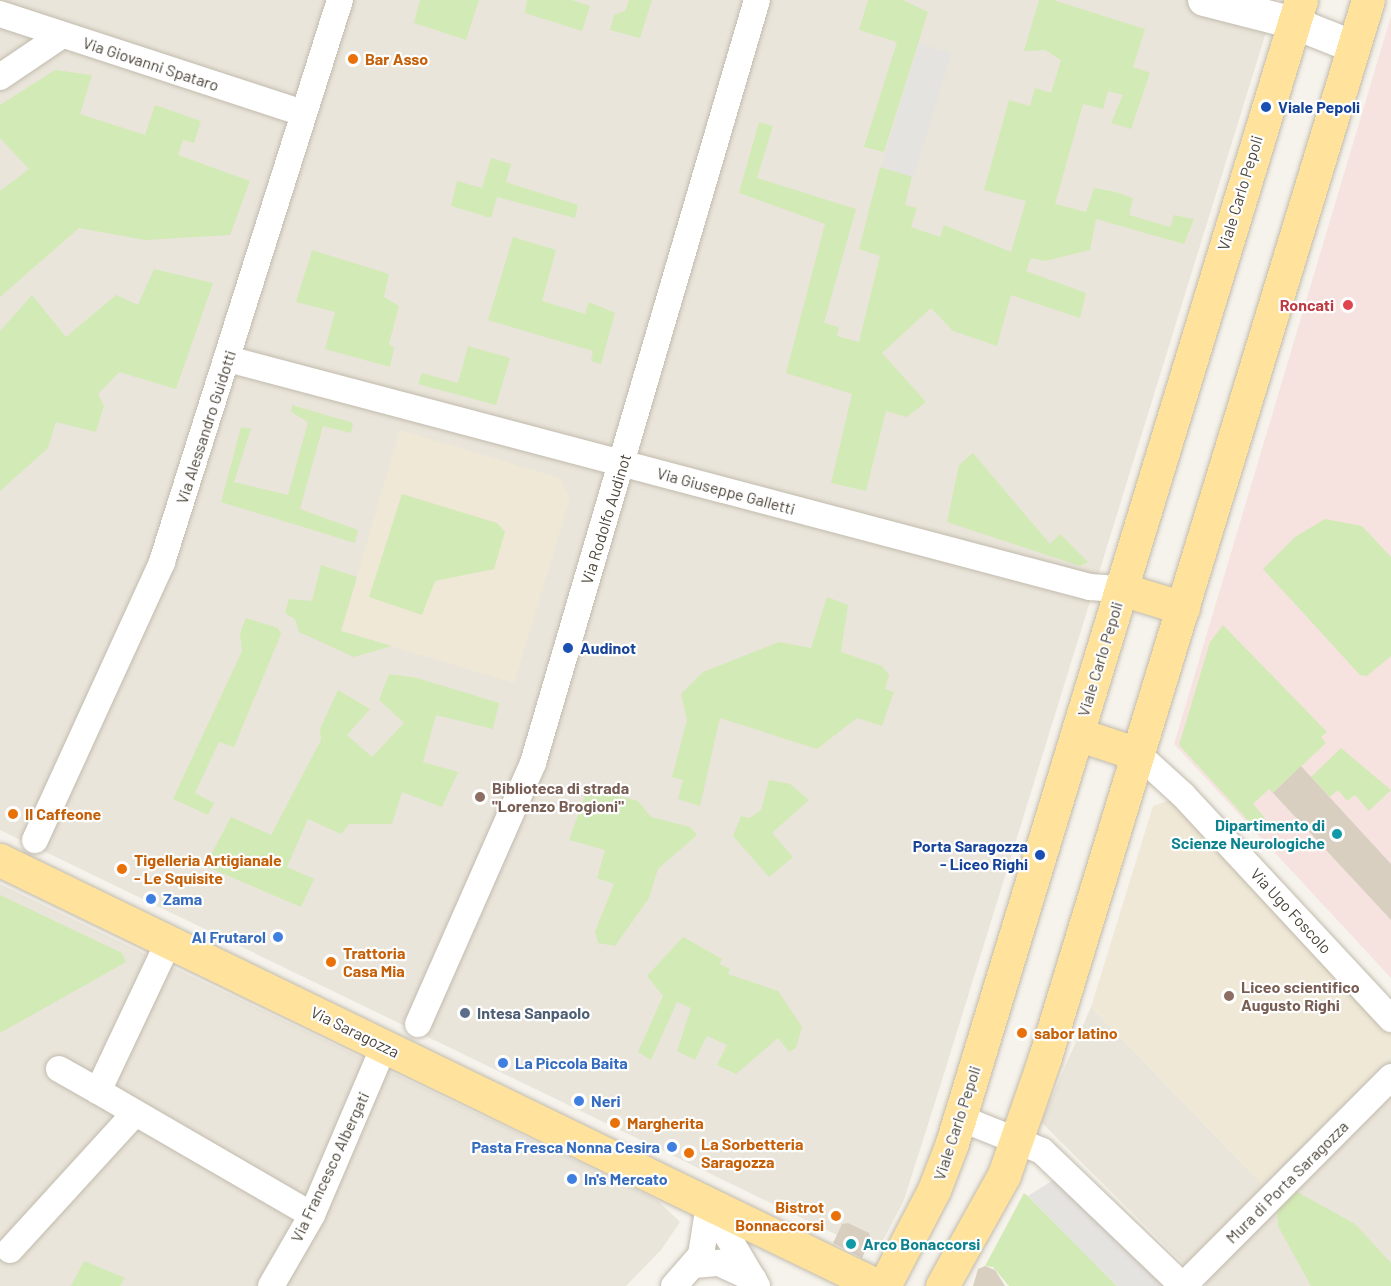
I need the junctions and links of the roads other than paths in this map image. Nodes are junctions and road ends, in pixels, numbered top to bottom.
1 (340, 0) edge
2 (757, 0) edge
3 (1204, 0) edge
4 (1368, 0) edge
5 (1297, 11) edge
6 (0, 14) edge
7 (63, 35) junction
8 (1354, 47) junction
9 (0, 77) edge
10 (303, 113) junction
11 (228, 358) junction
12 (623, 463) junction
13 (1121, 589) junction
14 (1183, 608) junction
15 (1077, 734) junction
16 (1138, 754) junction
17 (15, 857) edge
18 (169, 941) junction
19 (1391, 1019) edge
20 (405, 1041) junction
21 (59, 1069) dead end
22 (1391, 1077) edge
23 (98, 1091) junction
24 (135, 1113) junction
25 (960, 1118) junction
26 (1017, 1139) junction
27 (709, 1205) junction
28 (312, 1215) junction
29 (10, 1250) dead end
30 (694, 1265) junction
31 (755, 1282) edge
32 (271, 1286) edge
33 (674, 1286) edge
34 (878, 1286) edge
35 (884, 1286) edge
36 (942, 1286) edge
37 (1183, 1286) edge

1 - 10 street, Via Alessandro Guidotti
2 - 12 street, Via Rodolfo Audinot
3 - 5 street
4 - 8 main road
5 - 8 street
5 - 13 main road, Viale Carlo Pepoli
6 - 7 street, Via Giovanni Spataro
7 - 9 street
7 - 10 street, Via Giovanni Spataro
8 - 14 main road
10 - 11 street, Via Alessandro Guidotti
11 - 12 street, Via Giuseppe Galletti
11 - 17 street, Via Alessandro Guidotti
12 - 13 street, Via Giuseppe Galletti
12 - 20 street, Via Rodolfo Audinot
13 - 14 main road
13 - 15 main road, Viale Carlo Pepoli
14 - 16 main road
15 - 16 main road
15 - 25 main road, Viale Carlo Pepoli
16 - 19 street, Via Ugo Foscolo
16 - 26 main road
17 - 18 main road, Via Saragozza
18 - 20 main road, Via Saragozza
18 - 23 street
20 - 27 main road, Via Saragozza
20 - 28 street, Via Francesco Albergati
21 - 23 street
22 - 37 street, Mura di Porta Saragozza
23 - 24 street
24 - 28 street
24 - 29 street
25 - 26 street
25 - 35 main road, Viale Carlo Pepoli
26 - 36 main road
26 - 37 street
27 - 30 street
27 - 31 street
27 - 34 main road, Via Saragozza
28 - 32 street, Via Francesco Albergati
30 - 31 street
30 - 33 street

